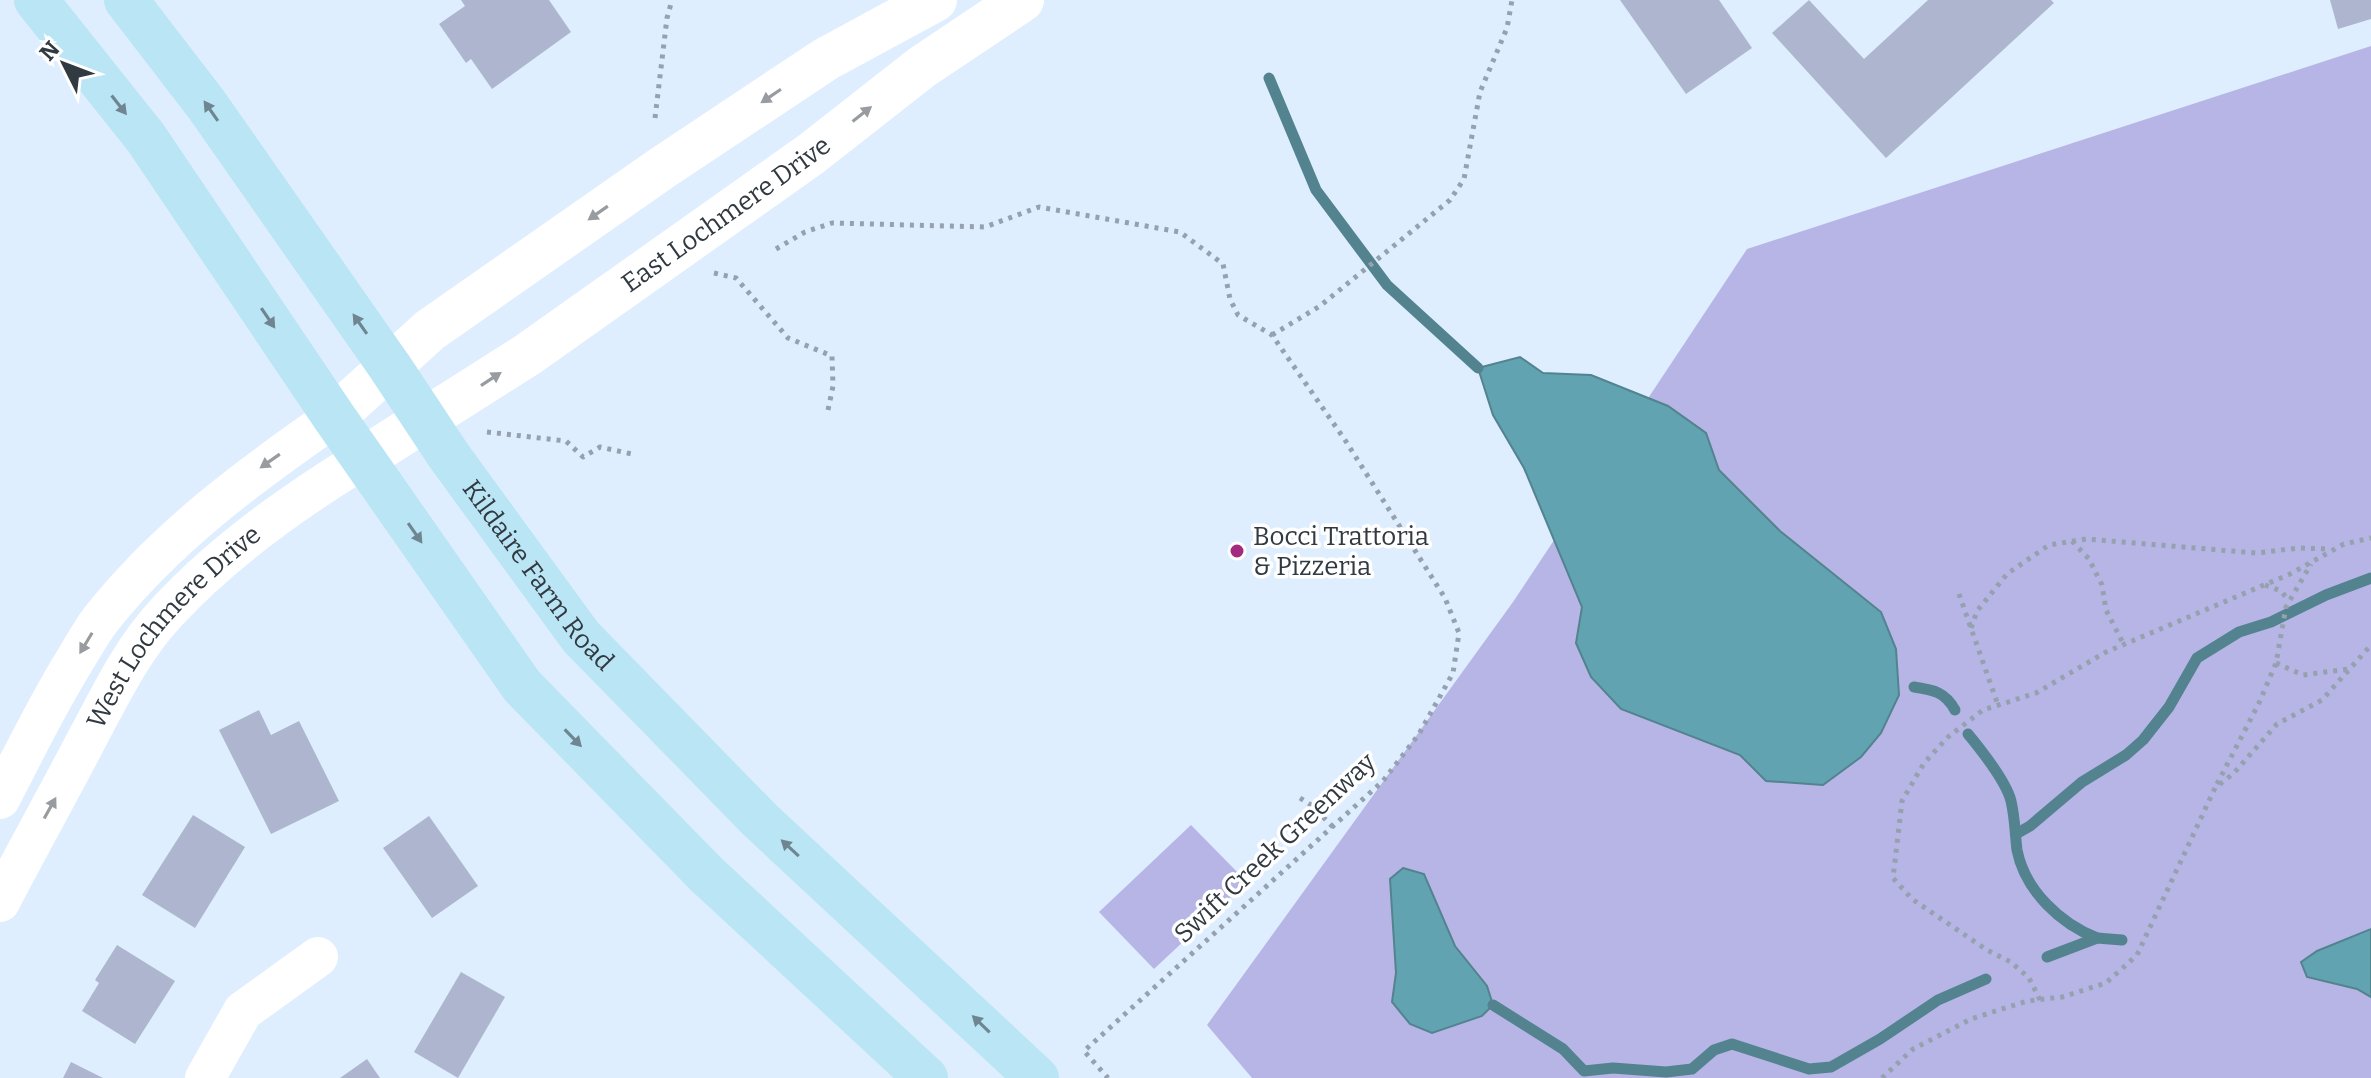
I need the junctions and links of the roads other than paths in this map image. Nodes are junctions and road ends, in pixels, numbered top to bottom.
1 (36, 0) edge
2 (126, 0) edge
3 (935, 0) edge
4 (1022, 0) edge
5 (390, 367) junction
6 (334, 417) junction
7 (425, 421) junction
8 (363, 459) junction
9 (0, 799) edge
10 (11, 854) edge
11 (0, 902) edge
12 (318, 957) dead end
13 (205, 1078) edge
14 (926, 1078) edge
15 (1037, 1078) edge

1 -> 6 main road
5 -> 2 main road, Kildaire Farm Road
3 -> 5 street
7 -> 4 street, East Lochmere Drive
5 - 6 street, West Lochmere Drive
5 - 7 main road, Kildaire Farm Road
6 - 8 main road
6 -> 9 street, West Lochmere Drive
7 - 8 street, West Lochmere Drive
15 -> 7 main road, Kildaire Farm Road
10 -> 8 street, West Lochmere Drive
8 -> 14 main road
10 - 11 street, West Lochmere Drive
12 - 13 street

